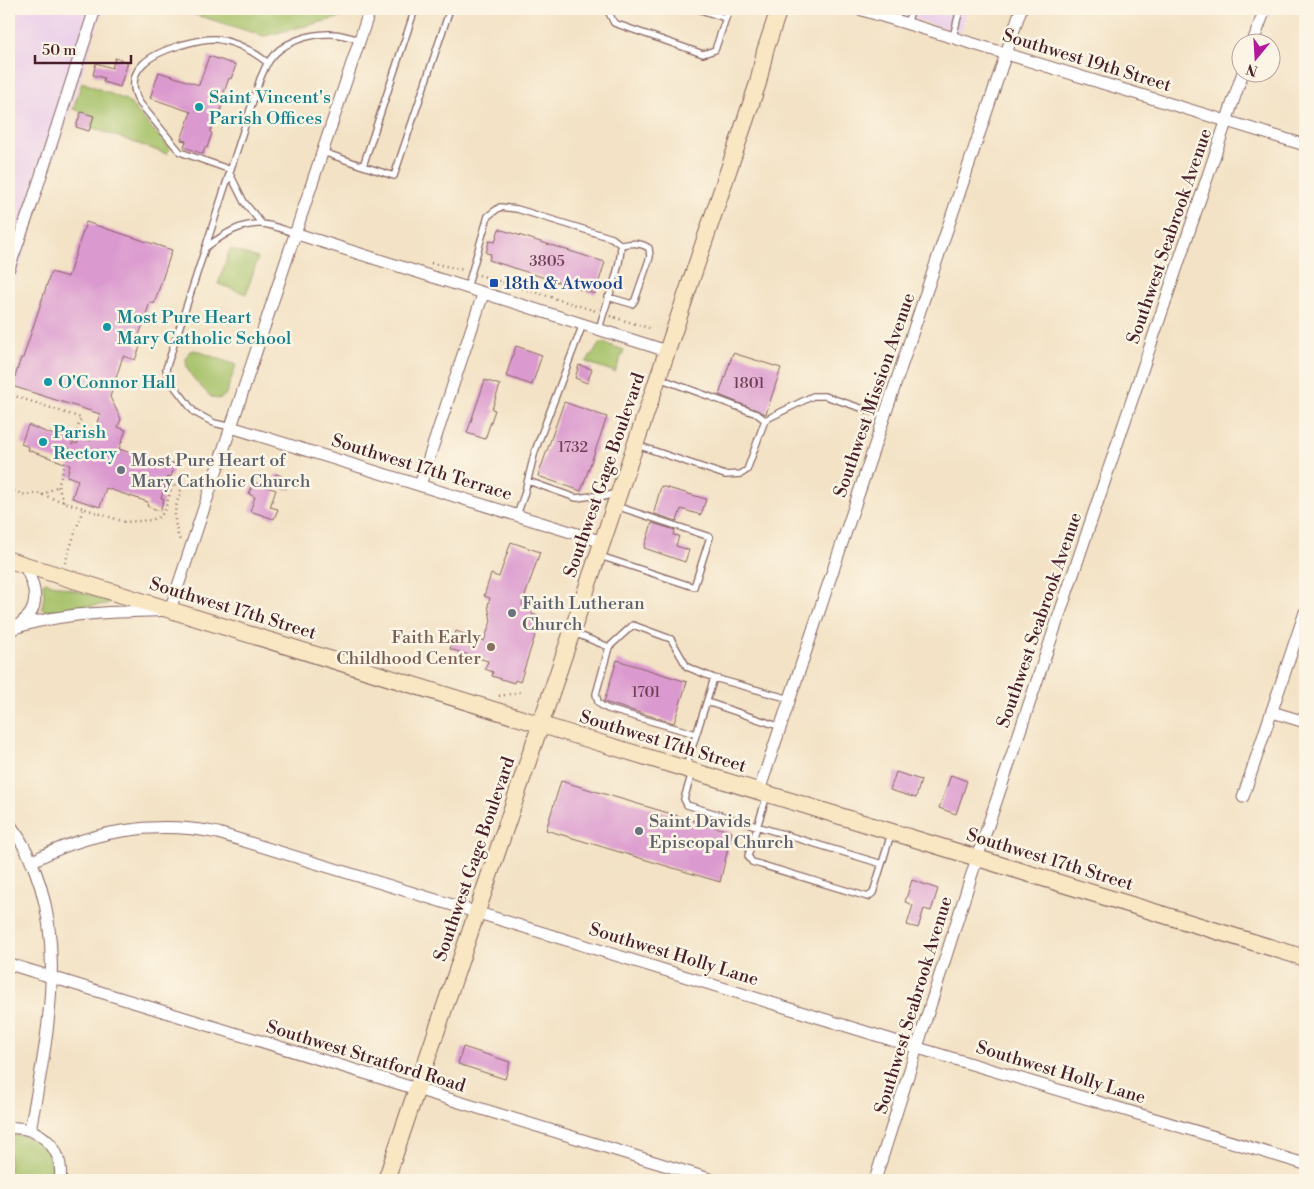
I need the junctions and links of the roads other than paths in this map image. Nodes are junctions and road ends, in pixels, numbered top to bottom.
1 (94, 9) edge
2 (370, 9) edge
3 (415, 9) edge
4 (450, 9) edge
5 (609, 9) edge
6 (698, 9) edge
7 (728, 9) edge
8 (779, 9) edge
9 (859, 9) edge
10 (912, 9) edge
11 (960, 9) edge
12 (1021, 9) edge
13 (1264, 9) edge
14 (726, 18) junction
15 (907, 23) junction
16 (1256, 32) edge
17 (953, 37) junction
18 (360, 40) junction
19 (1007, 54) junction
20 (268, 63) junction
21 (1240, 82) edge
22 (1227, 121) junction
23 (1305, 146) edge
24 (322, 152) junction
25 (362, 166) junction
26 (231, 172) junction
27 (262, 224) junction
28 (294, 233) junction
29 (621, 245) junction
30 (205, 248) junction
31 (9, 268) edge
32 (466, 288) junction
33 (483, 294) junction
34 (608, 297) junction
35 (582, 324) junction
36 (599, 330) junction
37 (667, 350) junction
38 (658, 378) junction
39 (885, 416) junction
40 (765, 420) junction
41 (231, 427) junction
42 (636, 444) junction
43 (528, 481) junction
44 (420, 485) junction
45 (617, 499) junction
46 (517, 515) junction
47 (600, 548) junction
48 (16, 563) edge
49 (170, 610) junction
50 (1305, 612) edge
51 (13, 628) edge
52 (572, 632) junction
53 (609, 647) junction
54 (714, 678) junction
55 (790, 699) junction
56 (706, 702) junction
57 (1272, 712) junction
58 (1305, 722) edge
59 (540, 724) junction
60 (781, 727) junction
61 (696, 734) junction
62 (689, 770) junction
63 (763, 793) junction
64 (1243, 798) dead end
65 (9, 823) edge
66 (757, 826) junction
67 (892, 832) junction
68 (977, 858) junction
69 (31, 862) junction
70 (882, 864) junction
71 (477, 912) junction
72 (1305, 958) edge
73 (9, 964) edge
74 (51, 976) junction
75 (918, 1048) junction
76 (416, 1089) junction
77 (9, 1128) edge
78 (30, 1130) junction
79 (1305, 1164) edge
80 (60, 1180) edge
81 (386, 1180) edge
82 (713, 1180) edge
83 (875, 1180) edge

1 - 31 street
2 - 18 street
3 - 25 lane
4 - 25 lane
5 - 14 lane
6 - 14 lane
7 - 14 lane
8 - 37 main road, Southwest Gage Boulevard
9 - 15 street, Southwest 19th Street
10 - 15 lane
11 - 17 lane
12 - 19 street, Southwest Mission Avenue
13 - 16 street
15 - 17 street, Southwest 19th Street
17 - 19 street, Southwest 19th Street
18 - 20 lane
18 - 24 street
19 - 22 street, Southwest 19th Street
19 - 39 street, Southwest Mission Avenue
20 - 26 lane
20 - 26 lane
21 - 22 street, Southwest Seabrook Avenue
22 - 23 street, Southwest 19th Street
22 - 68 street, Southwest Seabrook Avenue
24 - 25 lane
24 - 28 street
26 - 27 lane
26 - 30 lane
27 - 28 lane
27 - 30 lane
28 - 32 street
28 - 41 street
29 - 32 lane
29 - 34 lane
29 - 34 lane
30 - 41 lane
32 - 33 street
33 - 35 street
33 - 44 street
34 - 36 lane
35 - 36 street
35 - 43 lane
36 - 37 street
37 - 38 main road, Southwest Gage Boulevard
38 - 40 lane
38 - 42 main road, Southwest Gage Boulevard
39 - 40 lane
39 - 55 street, Southwest Mission Avenue
40 - 42 lane
41 - 44 street, Southwest 17th Terrace
41 - 49 street
42 - 45 main road, Southwest Gage Boulevard
43 - 45 lane
43 - 46 lane
44 - 46 street, Southwest 17th Terrace
45 - 47 main road, Southwest Gage Boulevard
45 - 47 lane
46 - 47 street, Southwest 17th Terrace
47 - 52 main road, Southwest Gage Boulevard
48 - 49 main road, Southwest 17th Street
48 - 51 street
49 - 51 street
49 - 59 main road, Southwest 17th Street
50 - 57 street
52 - 53 lane
52 - 59 main road, Southwest Gage Boulevard
53 - 54 lane
53 - 61 lane
54 - 55 lane
54 - 56 lane
55 - 60 street, Southwest Mission Avenue
56 - 60 lane
56 - 61 lane
57 - 58 street
57 - 64 street
59 - 62 main road, Southwest 17th Street
59 - 71 main road, Southwest Gage Boulevard
60 - 63 street, Southwest Mission Avenue
61 - 62 lane
62 - 63 main road, Southwest 17th Street
62 - 66 lane
63 - 66 lane
63 - 67 main road, Southwest 17th Street
65 - 69 street
66 - 70 lane
66 - 70 lane
67 - 68 main road, Southwest 17th Street
67 - 70 lane
68 - 72 main road, Southwest 17th Street
68 - 75 street, Southwest Seabrook Avenue
69 - 71 street, Southwest Holly Lane
69 - 74 street
71 - 75 street, Southwest Holly Lane
71 - 76 main road, Southwest Gage Boulevard
73 - 74 street, Southwest Stratford Road
74 - 76 street, Southwest Stratford Road
74 - 78 street
75 - 79 street, Southwest Holly Lane
75 - 83 street, Southwest Seabrook Avenue
76 - 81 main road, Southwest Gage Boulevard
76 - 82 street, Southwest Stratford Road
77 - 78 street
78 - 80 street

